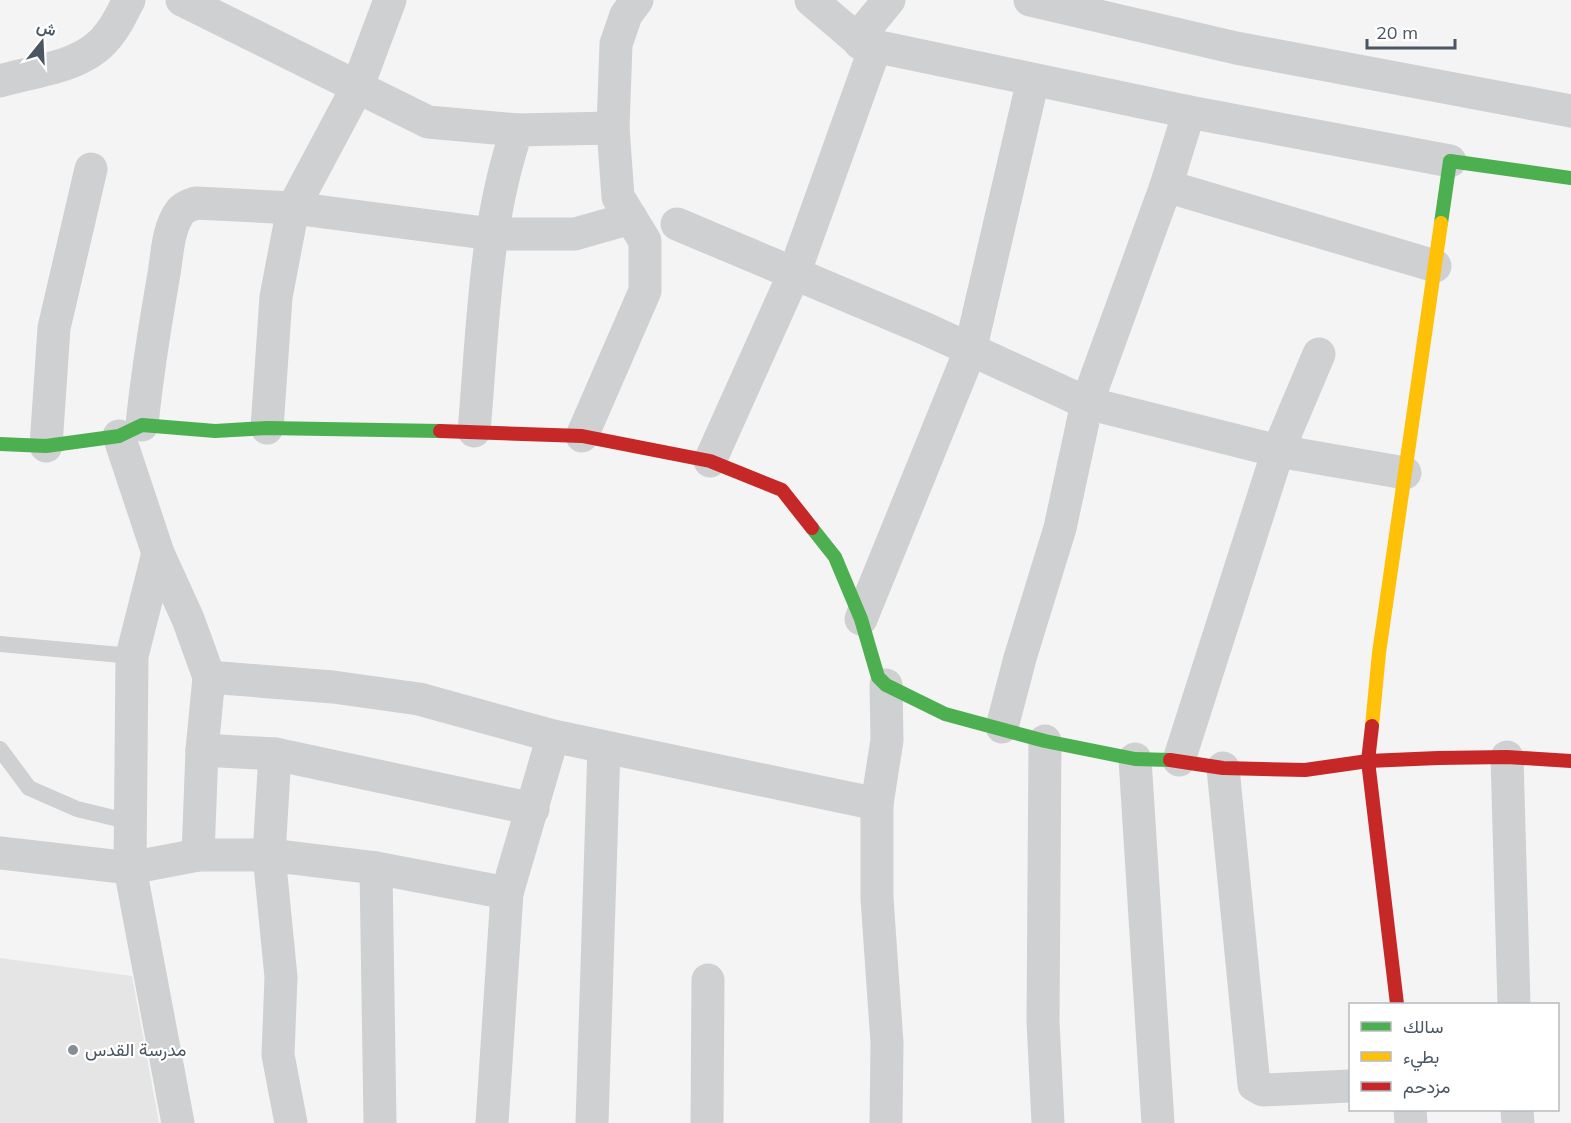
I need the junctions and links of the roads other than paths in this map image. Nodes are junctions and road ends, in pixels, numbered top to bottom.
1 (129, 0) edge
2 (182, 0) edge
3 (390, 0) edge
4 (637, 0) edge
5 (811, 0) edge
6 (889, 0) edge
7 (1030, 0) edge
8 (867, 45) junction
9 (1033, 80) junction
10 (0, 81) edge
11 (357, 88) junction
12 (1571, 111) edge
13 (1189, 112) junction
14 (613, 128) junction
15 (517, 130) junction
16 (1450, 161) junction
17 (91, 169) dead end
18 (1571, 178) edge
19 (1166, 186) junction
20 (293, 208) junction
21 (630, 218) junction
22 (678, 224) dead end
23 (492, 234) junction
24 (1435, 266) junction
25 (794, 274) junction
26 (970, 351) junction
27 (1319, 354) dead end
28 (1087, 403) junction
29 (267, 428) junction
30 (130, 430) junction
31 (474, 430) junction
32 (582, 436) junction
33 (0, 444) edge
34 (46, 446) junction
35 (1278, 451) junction
36 (710, 461) junction
37 (1405, 473) junction
38 (158, 553) junction
39 (861, 619) junction
40 (0, 644) edge
41 (132, 656) junction
42 (209, 677) junction
43 (886, 685) junction
44 (1002, 727) junction
45 (553, 736) junction
46 (1045, 741) junction
47 (604, 747) junction
48 (0, 749) edge
49 (202, 750) junction
50 (275, 754) junction
51 (1507, 757) junction
52 (1135, 759) junction
53 (1179, 760) junction
54 (1368, 761) junction
55 (1571, 761) edge
56 (1223, 768) junction
57 (877, 804) junction
58 (533, 809) junction
59 (131, 822) junction
60 (0, 853) edge
61 (198, 855) junction
62 (269, 855) junction
63 (130, 868) junction
64 (376, 868) junction
65 (507, 893) junction
66 (708, 980) dead end
67 (1396, 1003) edge
68 (1514, 1003) edge
69 (1349, 1086) edge
70 (178, 1123) edge
71 (291, 1123) edge
72 (380, 1123) edge
73 (492, 1123) edge
74 (592, 1123) edge
75 (706, 1123) edge
76 (886, 1123) edge
77 (1048, 1123) edge
78 (1158, 1123) edge

1 - 10 street
2 - 11 street
3 - 11 street
4 - 14 street
5 - 8 street
6 - 8 street
7 - 12 street
8 - 9 street
8 - 25 street
9 - 13 street
9 - 26 street
11 - 15 street
11 - 20 street
13 - 16 street
13 - 19 street
14 - 15 street
14 - 21 street
15 - 23 street
16 - 18 street
16 - 24 street
17 - 34 street
19 - 24 street
19 - 28 street
20 - 23 street
20 - 29 street
20 - 30 street
21 - 23 street
21 - 32 street
22 - 25 street
23 - 31 street
24 - 37 street
25 - 26 street
25 - 36 street
26 - 28 street
26 - 39 street
27 - 35 street
28 - 35 street
28 - 44 street
29 - 30 street
29 - 31 street
30 - 34 street
30 - 38 street
31 - 32 street
32 - 36 street
33 - 34 street
35 - 37 street
35 - 53 street
36 - 39 street
37 - 54 street
38 - 41 street
38 - 42 street
39 - 43 street
40 - 41 lane
41 - 59 street
42 - 45 street
42 - 49 street
43 - 44 street
43 - 57 street
44 - 46 street
45 - 47 street
45 - 58 street
46 - 52 street
46 - 77 street
47 - 57 street
47 - 74 street
48 - 59 lane
49 - 50 street
49 - 61 street
50 - 58 street
50 - 62 street
51 - 54 street
51 - 55 street
51 - 68 street
52 - 53 street
52 - 78 street
53 - 56 street
54 - 56 street
54 - 67 street
56 - 69 street
57 - 76 street
58 - 65 street
59 - 63 street
60 - 63 street
61 - 62 street
61 - 63 street
62 - 64 street
62 - 71 street
63 - 70 street
64 - 65 street
64 - 72 street
65 - 73 street
66 - 75 street

